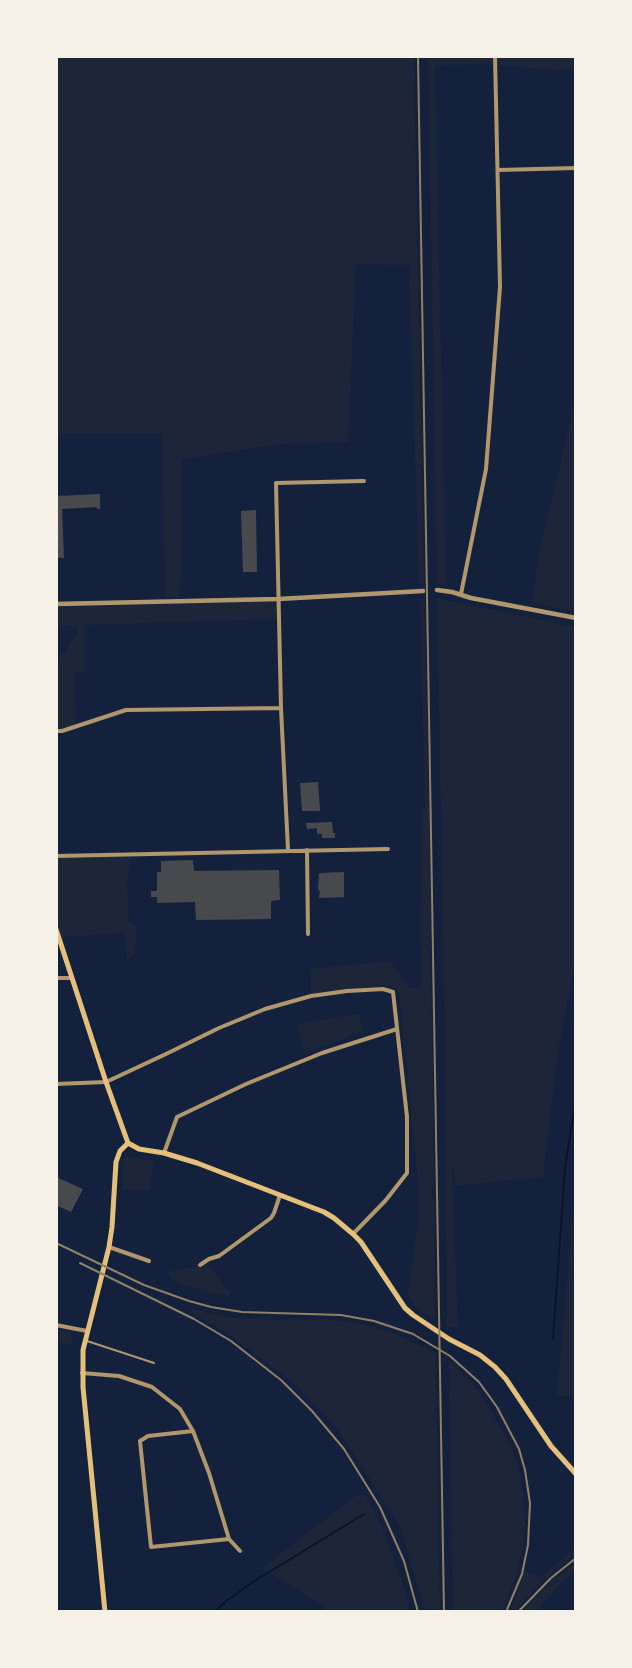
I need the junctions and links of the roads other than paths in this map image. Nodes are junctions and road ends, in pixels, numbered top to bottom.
1 (495, 56) edge
2 (576, 168) edge
3 (498, 170) junction
4 (364, 481) dead end
5 (437, 590) dead end
6 (423, 591) dead end
7 (461, 594) junction
8 (278, 599) junction
9 (56, 604) edge
10 (576, 618) edge
11 (281, 708) junction
12 (56, 731) edge
13 (388, 849) dead end
14 (288, 850) junction
15 (307, 850) junction
16 (56, 856) edge
17 (56, 929) edge
18 (308, 934) dead end
19 (56, 978) edge
20 (72, 978) junction
21 (397, 1029) junction
22 (106, 1082) junction
23 (56, 1084) edge
24 (128, 1143) junction
25 (164, 1153) junction
26 (280, 1195) junction
27 (353, 1234) junction
28 (110, 1247) junction
29 (149, 1261) dead end
30 (200, 1265) dead end
31 (56, 1325) edge
32 (87, 1331) junction
33 (85, 1340) junction
34 (154, 1363) dead end
35 (82, 1373) junction
36 (193, 1431) junction
37 (576, 1474) edge
38 (229, 1539) junction
39 (240, 1551) dead end
40 (105, 1612) edge

1 - 3 street
2 - 3 street
3 - 7 street
4 - 8 street
5 - 7 street
6 - 8 street
7 - 10 street
8 - 9 street
8 - 11 street
11 - 12 street
11 - 14 street
13 - 15 street
14 - 15 street
14 - 16 street
15 - 18 street
17 - 20 main road
19 - 20 street
20 - 22 main road
21 - 22 street
21 - 25 street
21 - 27 street
22 - 23 street
22 - 24 main road
24 - 25 main road
24 - 28 main road
25 - 26 main road
26 - 27 main road
26 - 30 street
27 - 37 main road
28 - 29 street
28 - 32 main road
31 - 32 street
32 - 33 main road
33 - 34 lane
33 - 35 main road
35 - 36 street
35 - 40 main road
36 - 38 street
36 - 38 street
38 - 39 street

